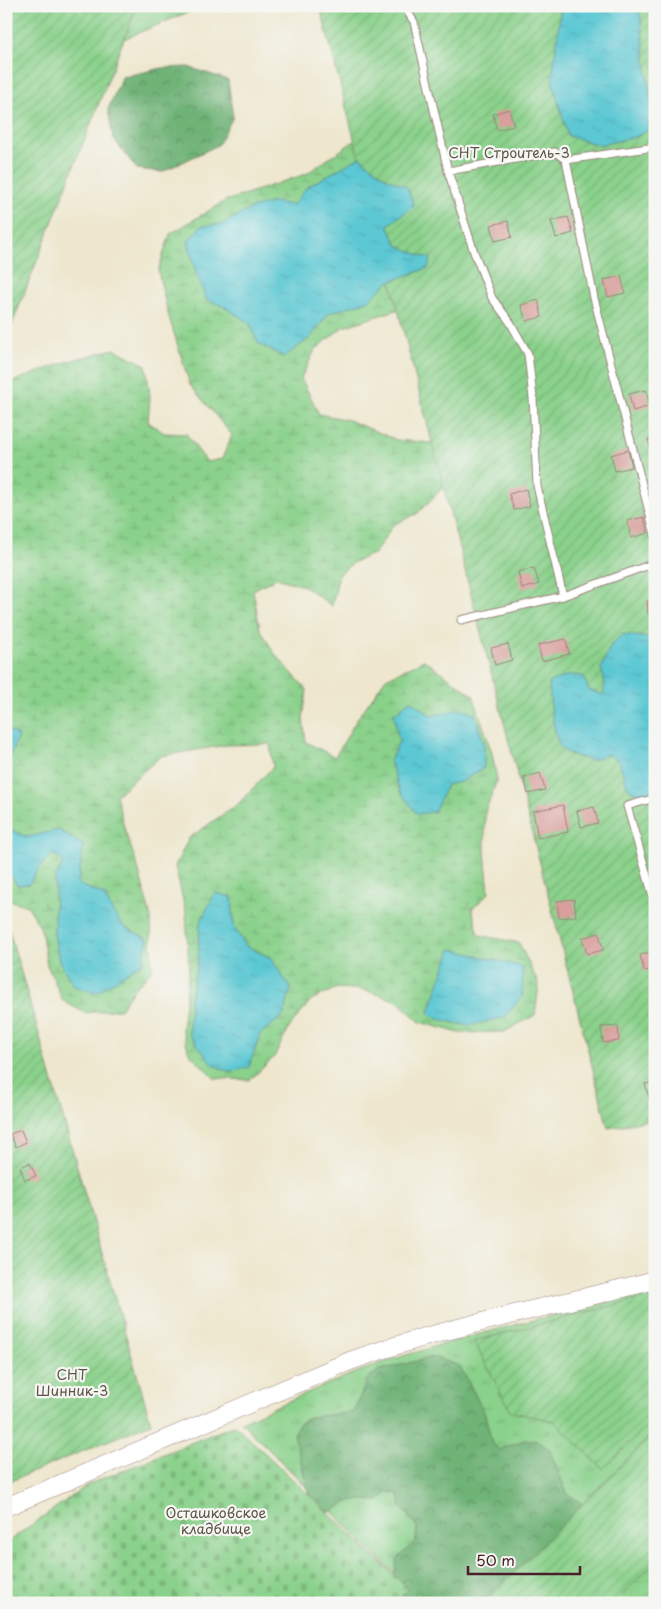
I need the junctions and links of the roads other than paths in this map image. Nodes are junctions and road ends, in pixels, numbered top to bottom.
1 (404, 6) edge
2 (655, 147) edge
3 (566, 160) junction
4 (448, 171) junction
5 (655, 535) edge
6 (655, 563) edge
7 (563, 596) junction
8 (461, 620) dead end
9 (655, 798) edge
10 (655, 903) edge
11 (655, 1280) edge
12 (6, 1507) edge

1 - 4 lane
2 - 3 lane
3 - 4 lane
3 - 5 lane
4 - 7 lane
6 - 7 lane
7 - 8 lane
9 - 10 lane
11 - 12 street

